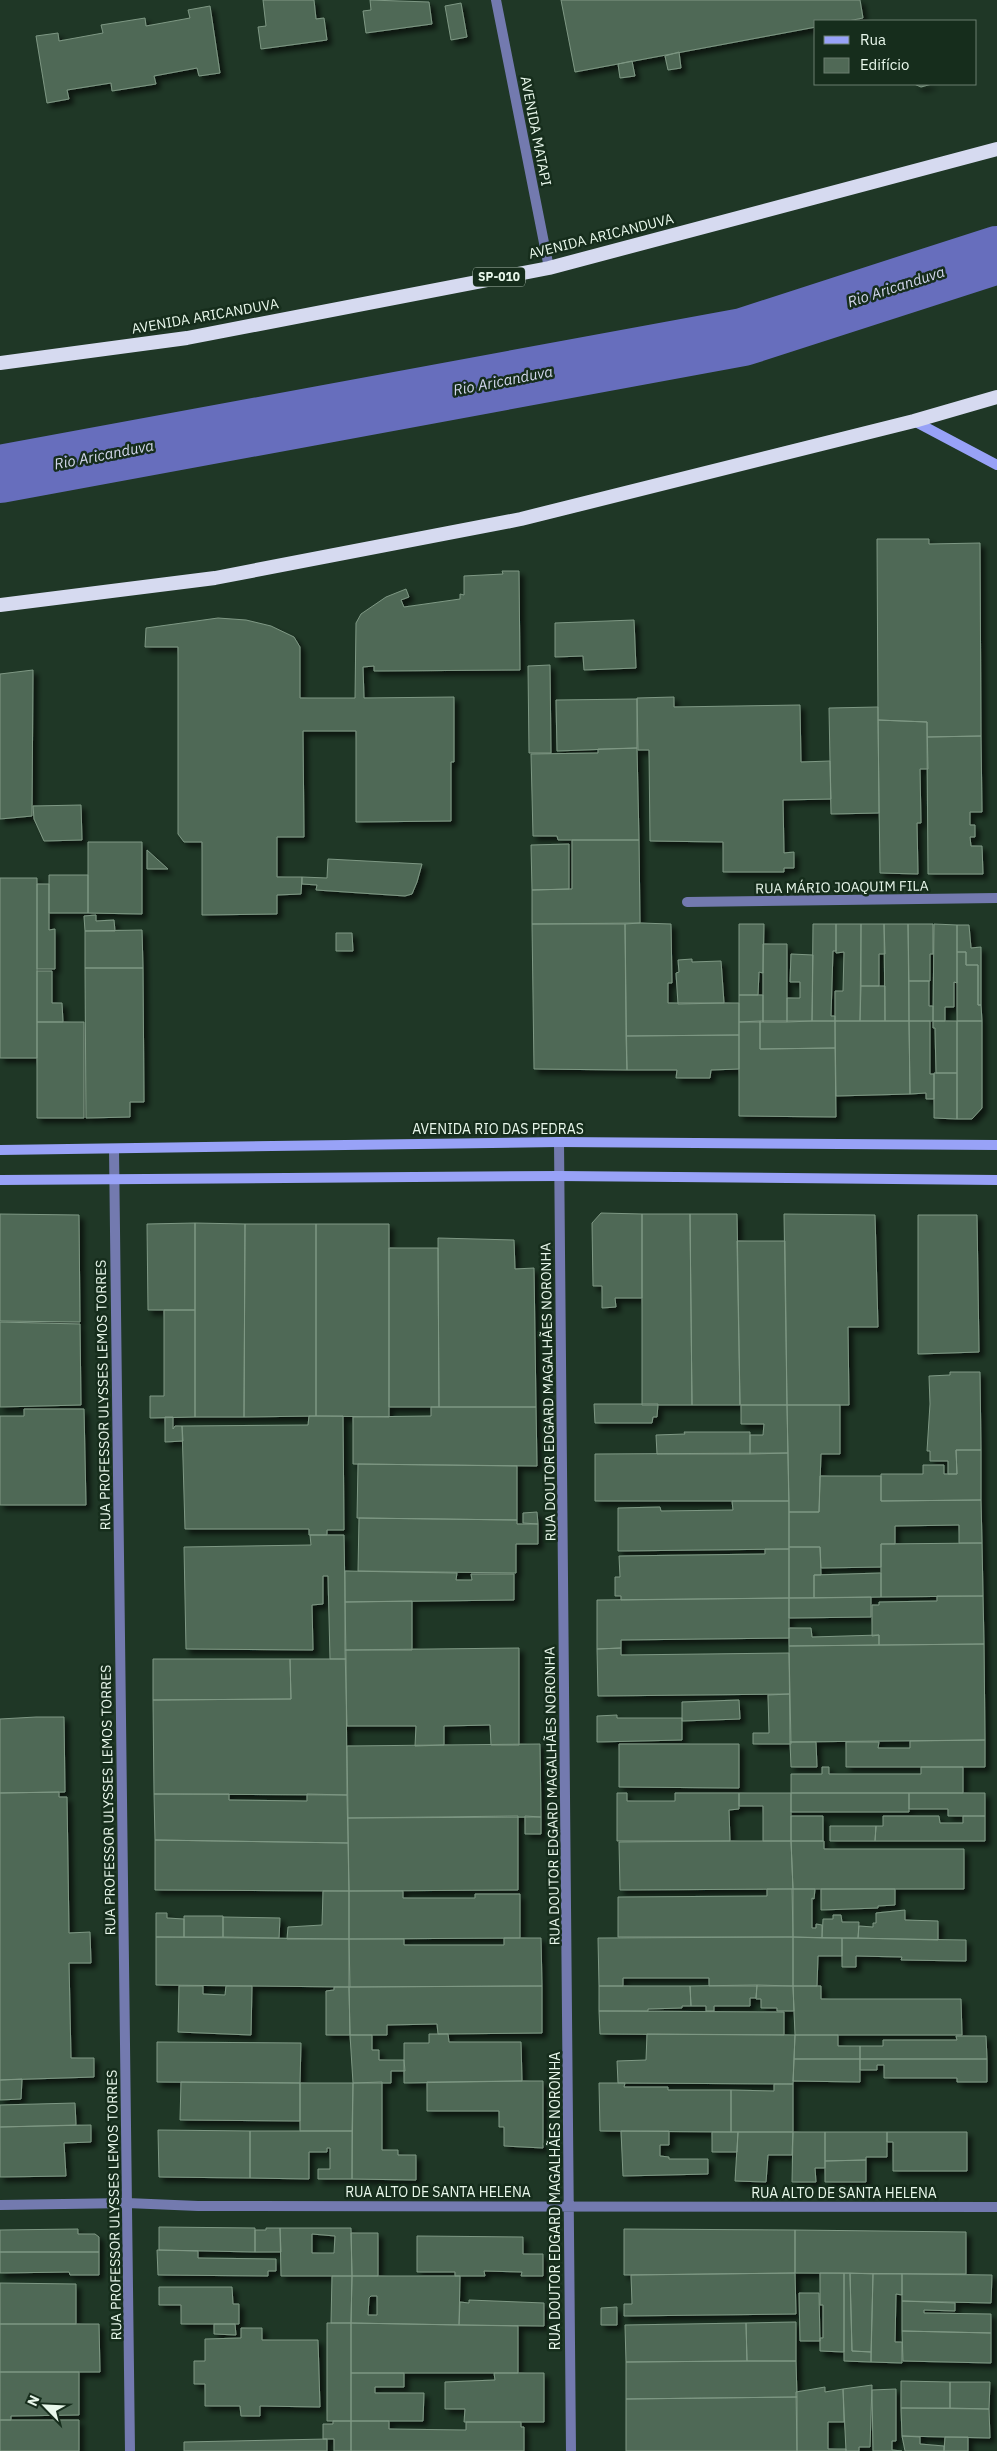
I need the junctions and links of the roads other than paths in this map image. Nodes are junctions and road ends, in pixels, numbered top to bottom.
1 (496, 0) edge
2 (994, 152) edge
3 (549, 268) junction
4 (0, 363) edge
5 (997, 397) edge
6 (914, 421) junction
7 (997, 465) edge
8 (0, 605) edge
9 (997, 898) edge
10 (687, 902) dead end
11 (559, 1142) junction
12 (997, 1144) edge
13 (114, 1149) junction
14 (0, 1150) edge
15 (559, 1176) junction
16 (0, 1180) edge
17 (114, 1180) junction
18 (997, 1180) edge
19 (127, 2203) junction
20 (0, 2205) edge
21 (569, 2206) junction
22 (997, 2207) edge
23 (130, 2451) edge
24 (571, 2451) edge

1 - 3 street, AVENIDA MATAPI
2 - 3 highway, AVENIDA ARICANDUVA / SP-010
3 - 4 highway, AVENIDA ARICANDUVA / SP-010
5 - 6 highway
6 - 7 main road
6 - 8 highway
9 - 10 street, RUA MÁRIO JOAQUIM FILA
11 - 12 main road, AVENIDA RIO DAS PEDRAS
11 - 13 main road, AVENIDA RIO DAS PEDRAS
11 - 15 street, RUA DOUTOR EDGARD MAGALHÃES NORONHA
13 - 14 main road, AVENIDA RIO DAS PEDRAS
13 - 17 street, RUA PROFESSOR ULYSSES LEMOS TORRES
15 - 17 main road
15 - 18 main road
15 - 21 street, RUA DOUTOR EDGARD MAGALHÃES NORONHA
16 - 17 main road
17 - 19 street, RUA PROFESSOR ULYSSES LEMOS TORRES
19 - 20 street, RUA ALTO DE SANTA HELENA
19 - 21 street, RUA ALTO DE SANTA HELENA
19 - 23 street, RUA PROFESSOR ULYSSES LEMOS TORRES
21 - 22 street, RUA ALTO DE SANTA HELENA
21 - 24 street, RUA DOUTOR EDGARD MAGALHÃES NORONHA

